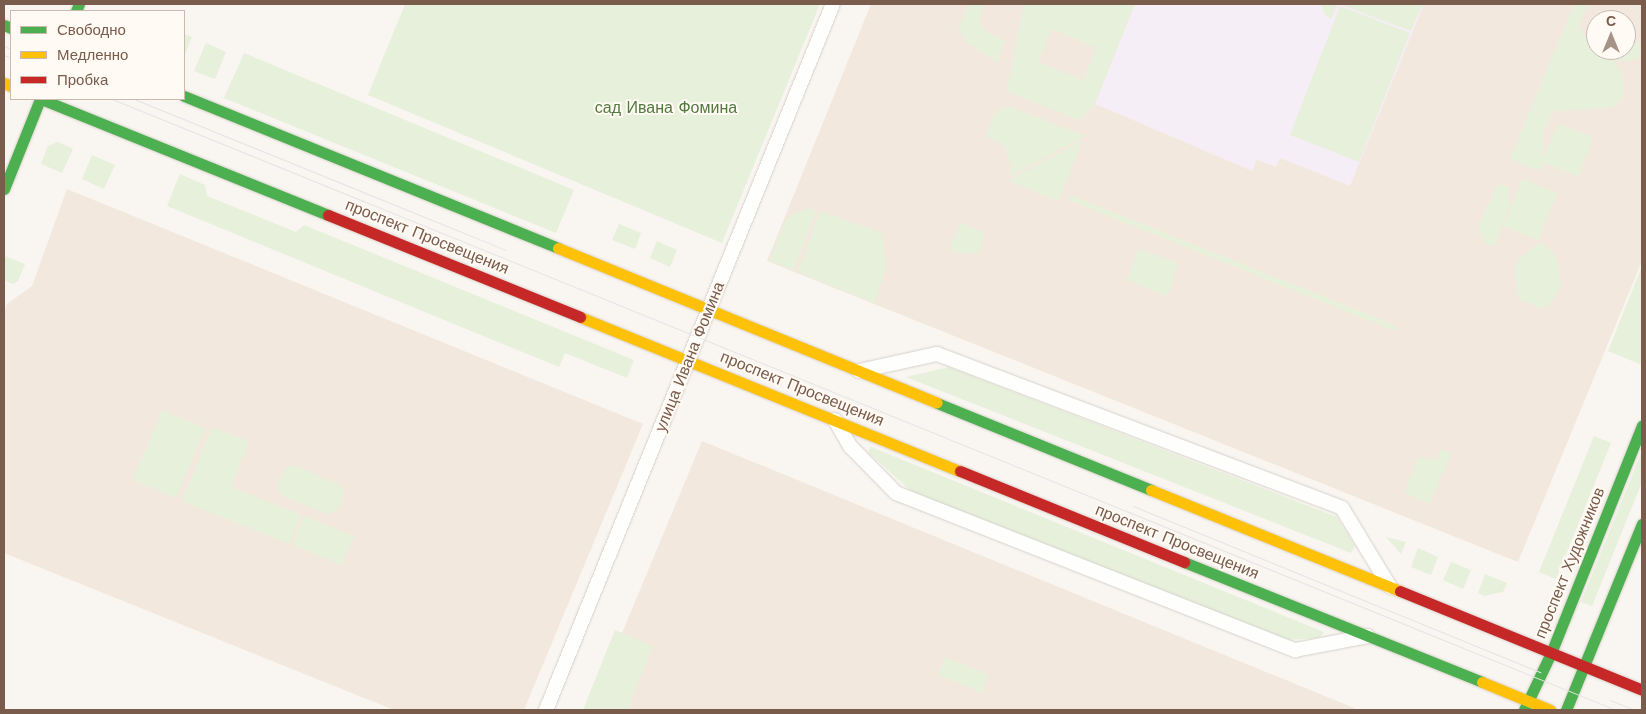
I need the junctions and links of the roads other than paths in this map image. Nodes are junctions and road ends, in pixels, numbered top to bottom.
1 (833, 4) edge
2 (185, 96) edge
3 (41, 100) edge
4 (43, 100) edge
5 (4, 189) edge
6 (709, 310) junction
7 (688, 361) junction
8 (859, 371) junction
9 (835, 420) junction
10 (1642, 426) edge
11 (1642, 524) edge
12 (1390, 587) junction
13 (1368, 636) junction
14 (1551, 653) junction
15 (1585, 667) junction
16 (1642, 690) edge
17 (1526, 706) edge
18 (546, 710) edge
19 (1550, 710) edge
20 (1566, 710) edge

1 - 6 street, улица Ивана Фомина
2 - 6 main road
3 - 5 main road
4 - 7 main road, проспект Просвещения
6 - 7 street, улица Ивана Фомина
6 - 8 main road
7 - 9 main road, проспект Просвещения
7 - 18 street, улица Ивана Фомина
8 - 12 main road
8 - 12 street
9 - 13 main road, проспект Просвещения
9 - 13 street
10 - 14 main road, проспект Художников
11 - 15 main road
12 - 14 main road
13 - 17 main road, проспект Просвещения
14 - 15 main road
14 - 17 main road, проспект Художников
15 - 16 main road
15 - 20 main road
17 - 19 main road, проспект Просвещения

